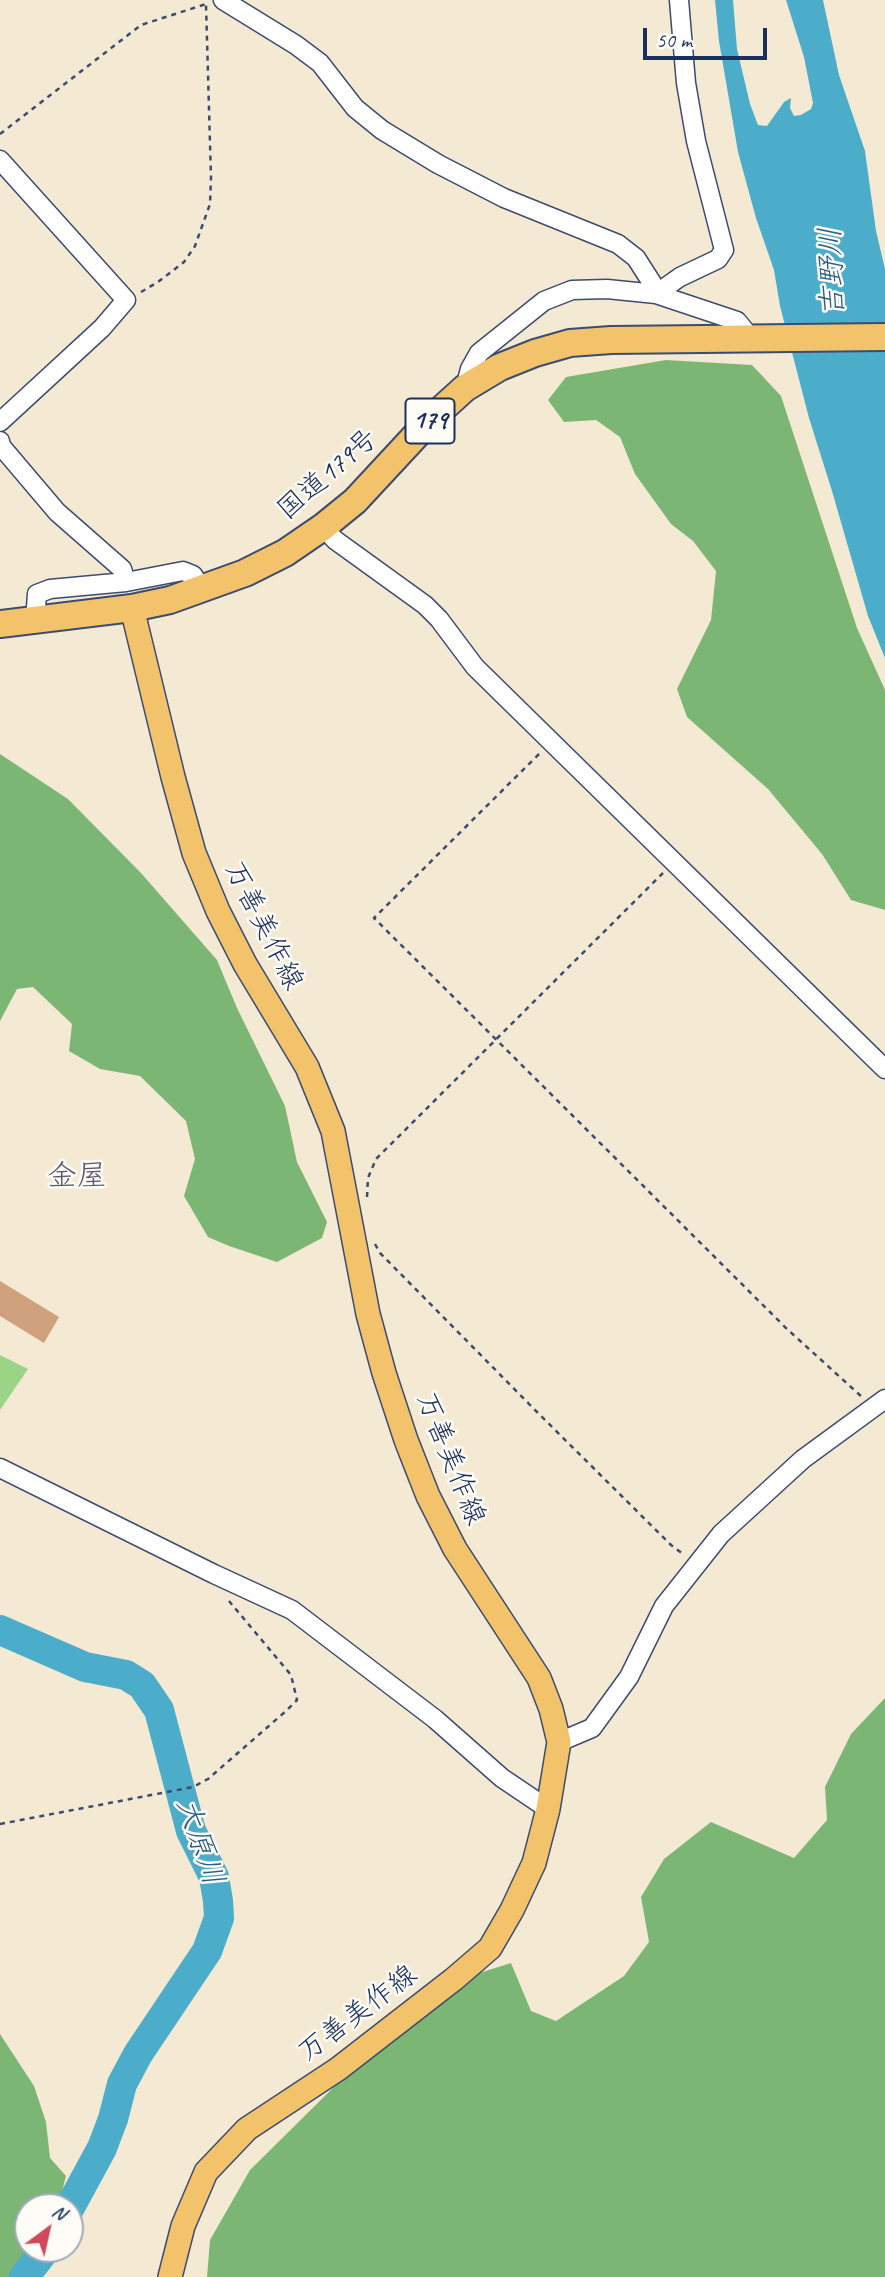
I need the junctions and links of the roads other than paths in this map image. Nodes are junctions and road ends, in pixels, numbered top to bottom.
1 (678, 0) edge
2 (214, 2) edge
3 (0, 160) edge
4 (656, 294) junction
5 (759, 337) junction
6 (885, 337) edge
7 (465, 388) junction
8 (0, 422) edge
9 (0, 441) edge
10 (323, 527) junction
11 (126, 582) junction
12 (202, 589) junction
13 (132, 608) junction
14 (35, 621) junction
15 (0, 624) edge
16 (885, 1069) edge
17 (880, 1404) edge
18 (0, 1468) edge
19 (559, 1742) junction
20 (548, 1809) junction
21 (170, 2277) edge

1 - 4 street
2 - 4 street
3 - 8 street
4 - 5 street
4 - 7 street
5 - 6 highway, 国道179号 / 179
5 - 7 highway, 国道179号 / 179
7 - 10 highway, 国道179号 / 179
9 - 11 street
10 - 12 highway, 国道179号 / 179
10 - 16 street
11 - 12 street
11 - 14 street
12 - 13 highway, 国道179号 / 179
13 - 14 highway, 国道179号 / 179
13 - 19 main road, 万善美作線
14 - 15 highway, 国道179号 / 179
17 - 19 street
18 - 20 street
19 - 20 main road, 万善美作線
20 - 21 main road, 万善美作線

